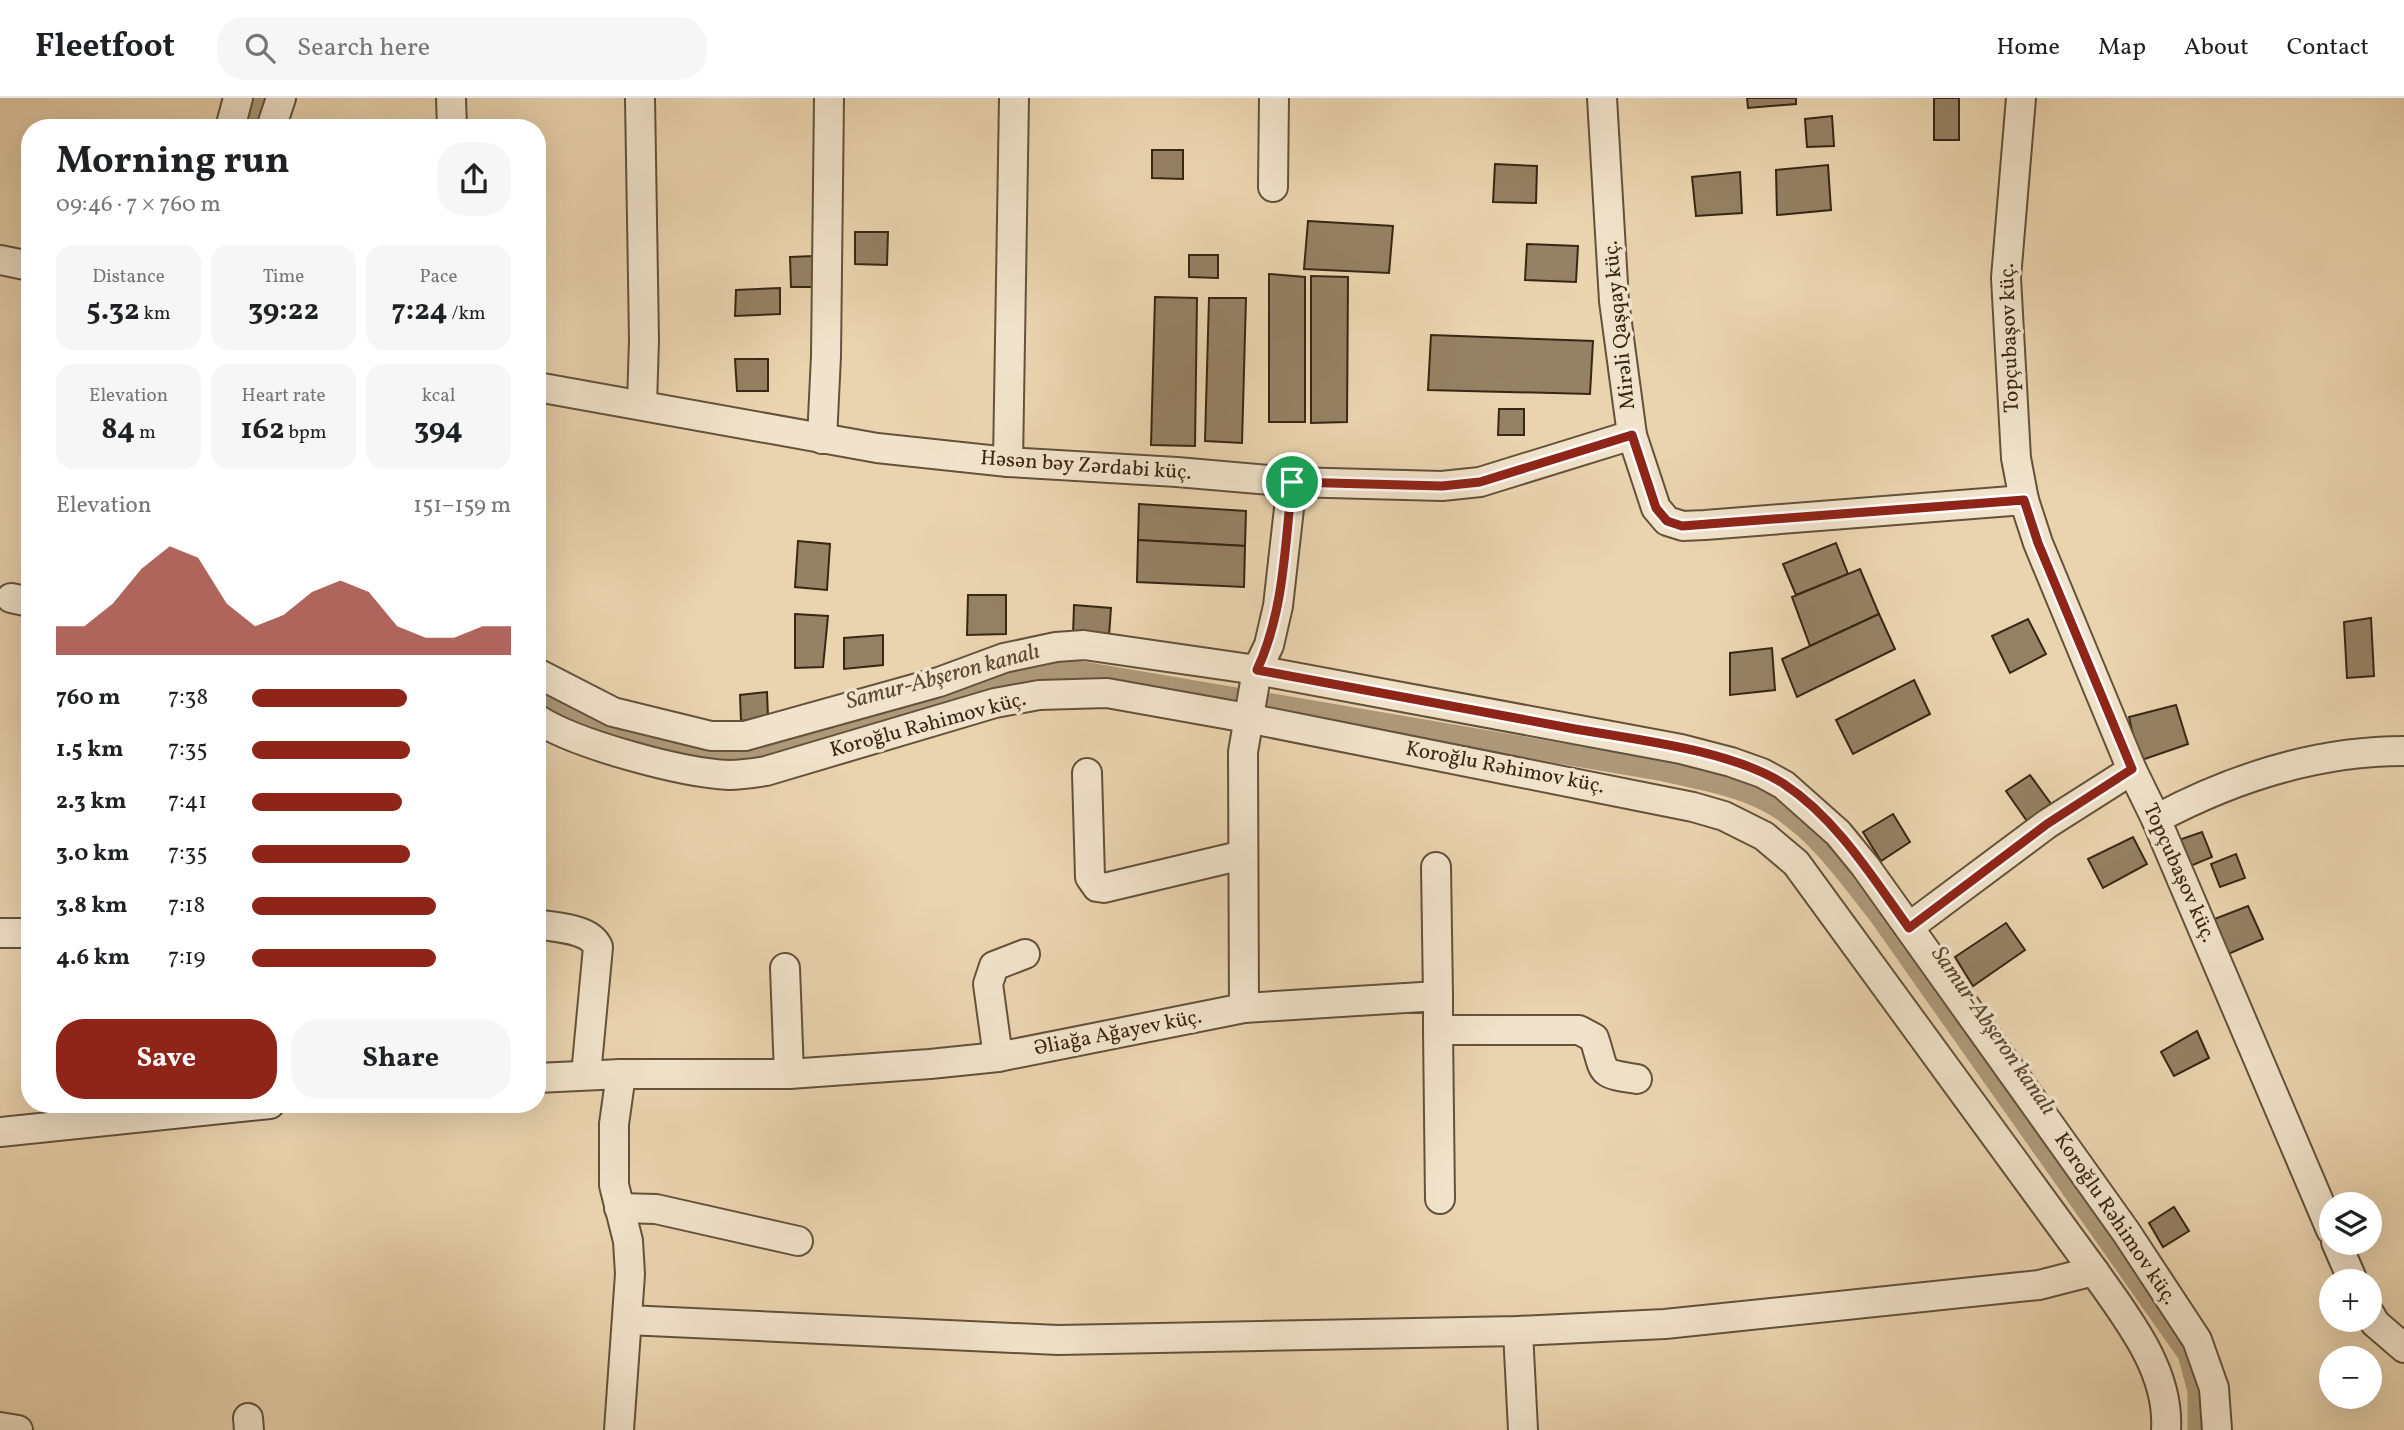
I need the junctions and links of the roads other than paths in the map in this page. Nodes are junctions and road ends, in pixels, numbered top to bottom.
1 (238, 98) edge
2 (281, 98) edge
3 (451, 98) edge
4 (640, 98) edge
5 (829, 98) edge
6 (1014, 98) edge
7 (1274, 98) edge
8 (1602, 98) edge
9 (2021, 98) edge
10 (232, 119) edge
11 (274, 119) edge
12 (452, 119) edge
13 (1273, 187) dead end
14 (0, 260) edge
15 (21, 265) edge
16 (546, 388) edge
17 (642, 404) junction
18 (1632, 435) junction
19 (822, 439) junction
20 (1008, 462) junction
21 (1292, 482) junction
22 (2024, 500) junction
23 (1257, 670) junction
24 (546, 678) edge
25 (1247, 718) junction
26 (546, 725) edge
27 (2404, 751) edge
28 (2132, 769) junction
29 (1087, 773) dead end
30 (2156, 819) junction
31 (1243, 855) junction
32 (1436, 867) dead end
33 (546, 926) edge
34 (1909, 928) junction
35 (0, 933) edge
36 (21, 933) edge
37 (1025, 954) dead end
38 (785, 968) dead end
39 (1438, 996) junction
40 (1244, 1008) junction
41 (1438, 1030) junction
42 (998, 1057) junction
43 (621, 1074) junction
44 (789, 1074) junction
45 (586, 1075) junction
46 (546, 1077) edge
47 (1637, 1079) dead end
48 (151, 1113) edge
49 (0, 1132) edge
50 (1440, 1199) dead end
51 (2319, 1202) edge
52 (619, 1208) junction
53 (799, 1241) dead end
54 (2094, 1271) junction
55 (627, 1320) junction
56 (2382, 1329) edge
57 (1518, 1331) junction
58 (2404, 1348) edge
59 (0, 1427) edge
60 (18, 1430) edge
61 (619, 1430) edge
62 (1523, 1430) edge
63 (2166, 1430) edge
64 (2217, 1430) edge

1 - 10 street
2 - 11 street
3 - 12 street
4 - 17 street
5 - 19 street
6 - 20 street
7 - 13 street
8 - 18 street, Mirəli Qaşqay küç.
9 - 22 street, Topçubaşov küç.
14 - 15 street
16 - 17 street, Həsən bəy Zərdabi küç.
17 - 19 street, Həsən bəy Zərdabi küç.
18 - 21 street, Həsən bəy Zərdabi küç.
18 - 22 street, Mirəli Qaşqay küç.
19 - 20 street, Həsən bəy Zərdabi küç.
20 - 21 street, Həsən bəy Zərdabi küç.
21 - 23 street
22 - 28 street, Topçubaşov küç.
23 - 24 street, Koroğlu Rəhimov küç.
23 - 25 street
23 - 34 street, Koroğlu Rəhimov küç.
25 - 26 street, Koroğlu Rəhimov küç.
25 - 31 street
25 - 54 street, Koroğlu Rəhimov küç.
27 - 30 street
28 - 30 street, Topçubaşov küç.
28 - 34 street
29 - 31 street
30 - 51 street, Topçubaşov küç.
31 - 40 street
32 - 39 street
33 - 45 street
34 - 64 street, Koroğlu Rəhimov küç.
35 - 36 street
37 - 42 street
38 - 44 street
39 - 40 street, Əliağa Ağayev küç.
39 - 41 street
40 - 42 street, Əliağa Ağayev küç.
41 - 47 street
41 - 50 street
42 - 44 street, Əliağa Ağayev küç.
43 - 44 street, Əliağa Ağayev küç.
43 - 45 street, Əliağa Ağayev küç.
43 - 52 street
45 - 46 street, Əliağa Ağayev küç.
48 - 49 street
52 - 53 street
52 - 55 street
54 - 57 street
54 - 63 street, Koroğlu Rəhimov küç.
55 - 57 street
55 - 61 street
56 - 58 street
57 - 62 street
59 - 60 street

